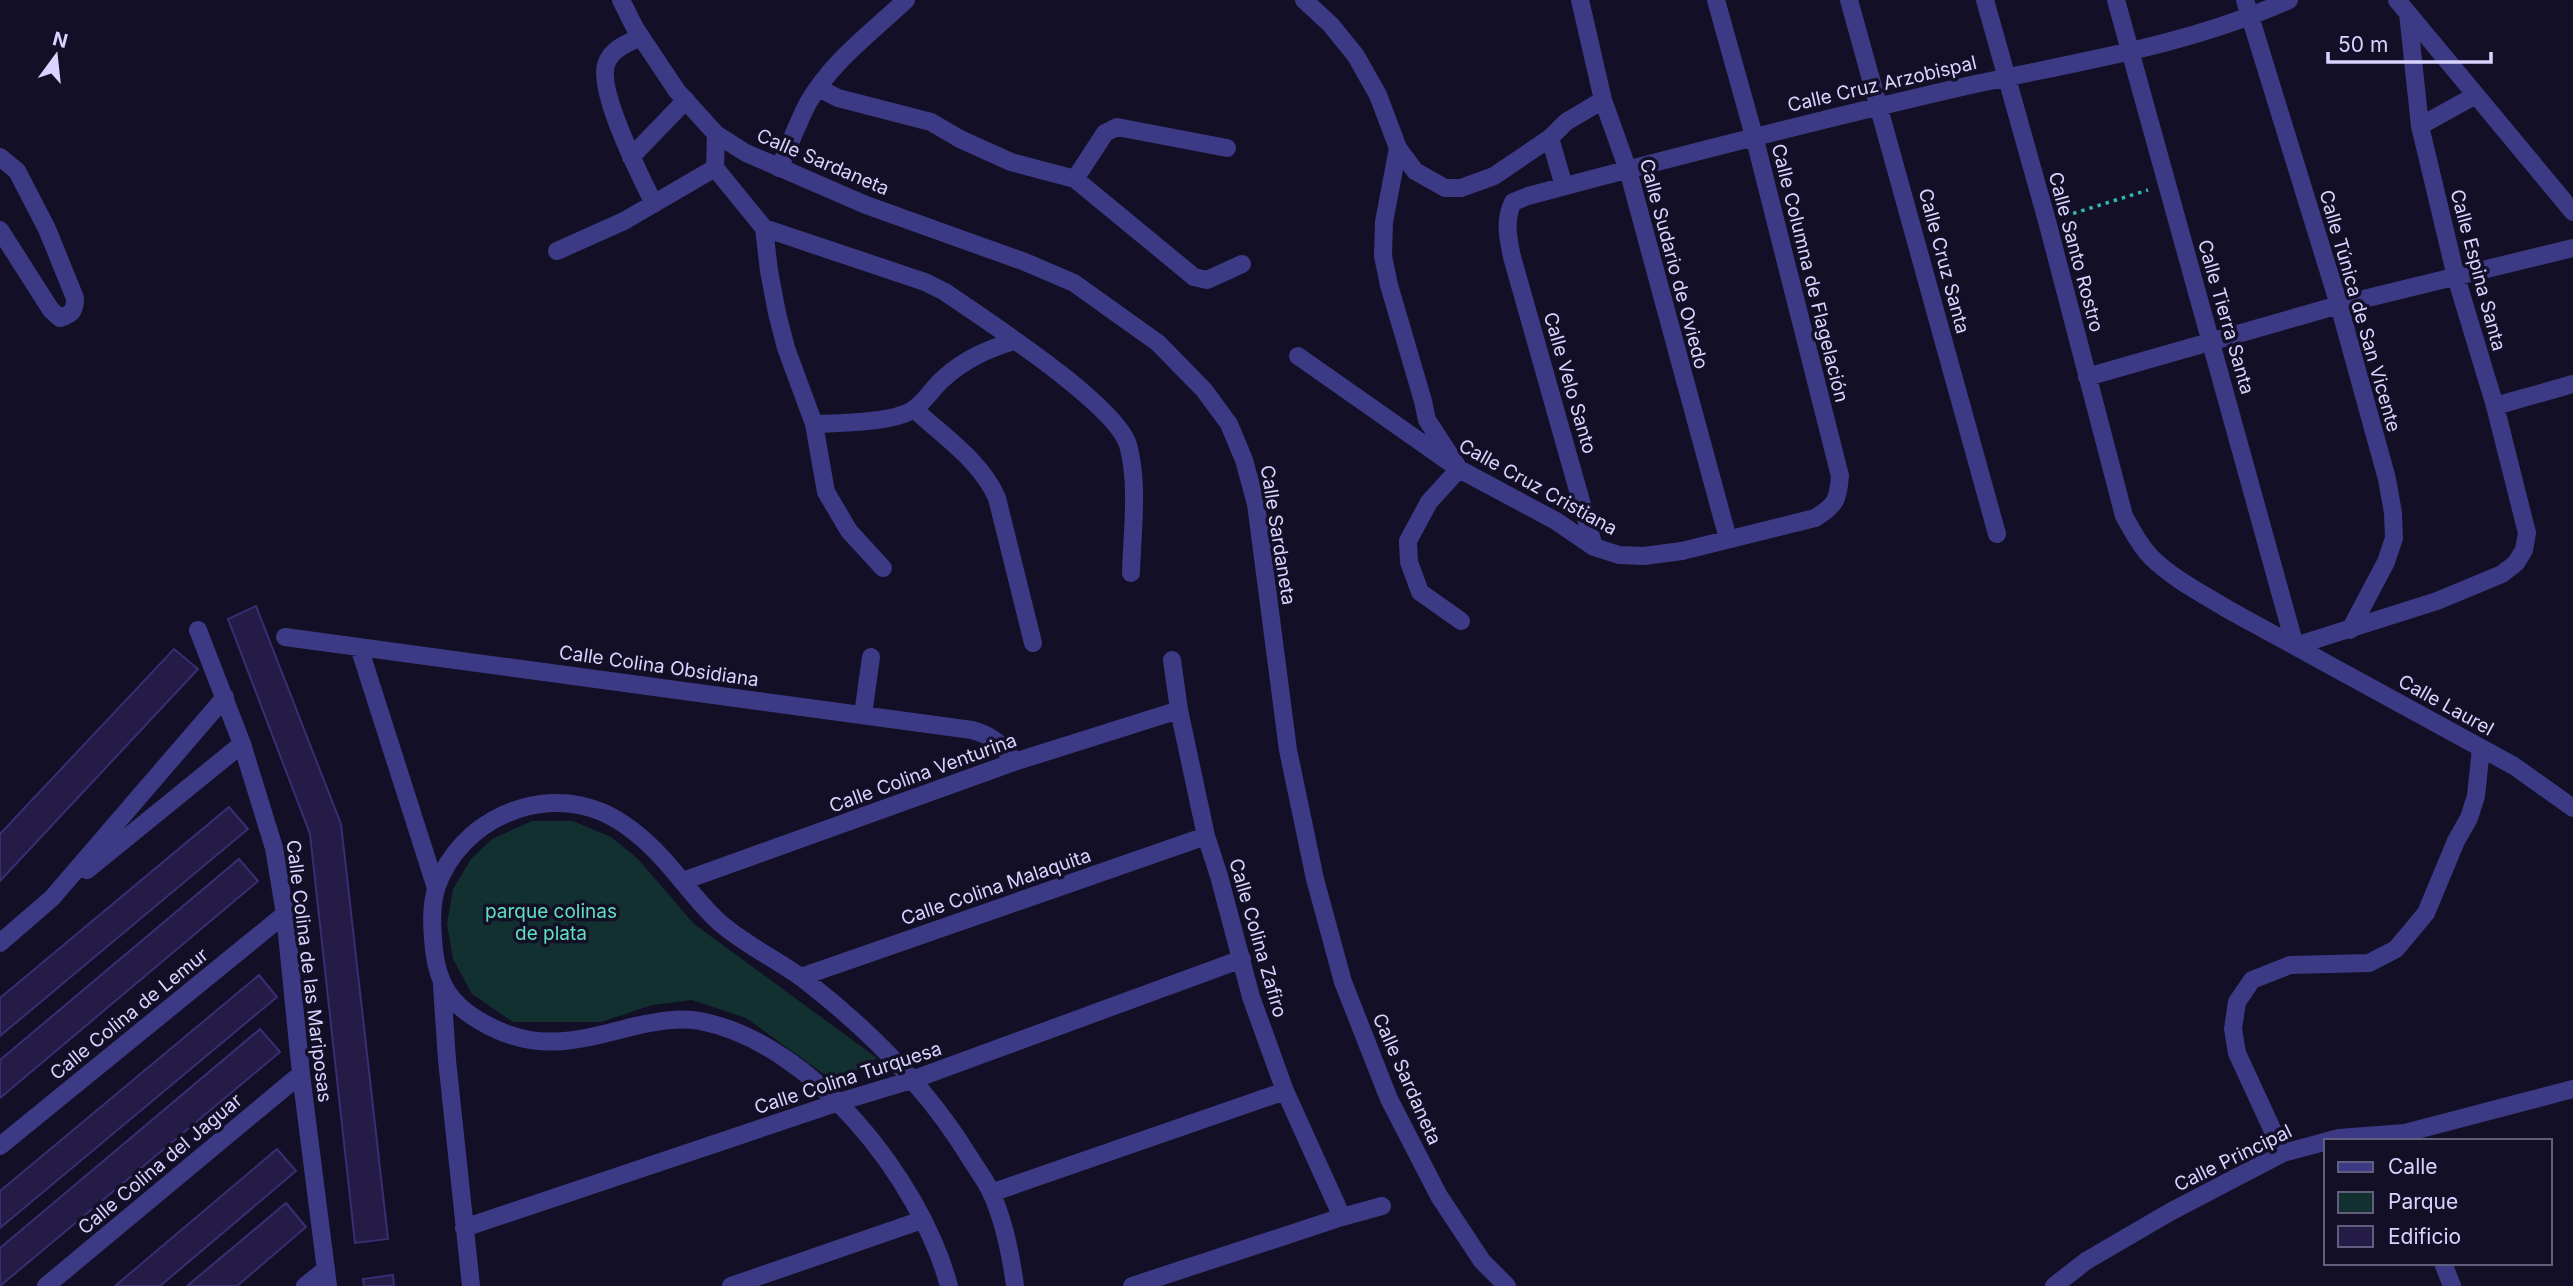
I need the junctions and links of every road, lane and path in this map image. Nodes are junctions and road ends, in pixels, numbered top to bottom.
1 (621, 0) edge
2 (906, 0) edge
3 (1304, 0) edge
4 (1580, 0) edge
5 (1716, 0) edge
6 (1849, 0) edge
7 (1985, 0) edge
8 (2116, 0) edge
9 (2245, 0) edge
10 (2290, 0) edge
11 (2403, 7) edge
12 (2249, 18) junction
13 (641, 37) junction
14 (2131, 52) junction
15 (2006, 77) junction
16 (818, 88) junction
17 (2476, 95) junction
18 (686, 100) junction
19 (1603, 100) junction
20 (1880, 106) junction
21 (2420, 126) junction
22 (716, 134) junction
23 (1754, 136) junction
24 (1550, 138) junction
25 (1227, 148) dead end
26 (1398, 148) junction
27 (0, 157) edge
28 (631, 157) junction
29 (715, 168) junction
30 (779, 168) junction
31 (1628, 170) junction
32 (1075, 179) junction
33 (2167, 184) junction
34 (1564, 186) junction
35 (654, 204) junction
36 (2573, 212) edge
37 (2047, 221) junction
38 (764, 228) junction
39 (0, 230) edge
40 (1507, 231) joint
41 (2573, 248) edge
42 (557, 251) dead end
43 (1242, 264) dead end
44 (2456, 277) junction
45 (2339, 305) junction
46 (1014, 341) junction
47 (2211, 343) junction
48 (1298, 356) dead end
49 (2087, 377) junction
50 (2573, 384) edge
51 (2495, 405) junction
52 (914, 409) junction
53 (814, 424) junction
54 (1459, 469) junction
55 (1840, 475) joint
56 (2123, 516) joint
57 (1997, 534) dead end
58 (1728, 539) junction
59 (1594, 547) junction
60 (883, 568) dead end
61 (1131, 573) dead end
62 (1461, 621) dead end
63 (198, 630) dead end
64 (2350, 630) junction
65 (285, 637) dead end
66 (1032, 643) dead end
67 (2295, 646) junction
68 (359, 647) junction
69 (871, 657) dead end
70 (1172, 660) dead end
71 (225, 697) junction
72 (1179, 710) junction
73 (863, 715) junction
74 (242, 744) junction
75 (2480, 748) junction
76 (1014, 762) junction
77 (2573, 808) edge
78 (1206, 836) junction
79 (682, 881) junction
80 (436, 888) junction
81 (52, 898) junction
82 (285, 914) junction
83 (0, 943) edge
84 (1242, 960) junction
85 (801, 977) junction
86 (442, 986) junction
87 (301, 1074) junction
88 (912, 1080) junction
89 (2573, 1089) edge
90 (1285, 1091) junction
91 (839, 1102) junction
92 (2406, 1137) edge
93 (2335, 1139) edge
94 (2324, 1142) edge
95 (0, 1146) edge
96 (2283, 1153) junction
97 (991, 1193) junction
98 (1381, 1206) dead end
99 (1342, 1217) junction
100 (922, 1220) junction
101 (464, 1228) junction
102 (2444, 1265) edge
103 (327, 1278) edge
104 (46, 1286) edge
105 (305, 1286) edge
106 (471, 1286) edge
107 (731, 1286) edge
108 (949, 1286) edge
109 (1015, 1286) edge
110 (1132, 1286) edge
111 (1507, 1286) edge
112 (2054, 1286) edge
113 (2452, 1286) edge

1 - 13 street, Calle Sardaneta
2 - 16 street
3 - 26 street
4 - 19 street, Calle Sudario de Oviedo
5 - 23 street, Calle Columna de Flagelación
6 - 20 street, Calle Cruz Santa
7 - 15 street, Calle Santo Rostro
8 - 14 street, Calle Tierra Santa
9 - 12 street, Calle Túnica de San Vicente
10 - 12 street, Calle Cruz Arzobispal
11 - 17 street
11 - 21 street, Calle Espina Santa
12 - 14 street, Calle Cruz Arzobispal
12 - 45 street, Calle Túnica de San Vicente
13 - 18 street, Calle Sardaneta
13 - 28 street
14 - 15 street, Calle Cruz Arzobispal
14 - 33 street, Calle Tierra Santa
15 - 20 street, Calle Cruz Arzobispal
15 - 37 street, Calle Santo Rostro
16 - 30 street
16 - 32 street
17 - 21 street
17 - 36 street
18 - 22 street, Calle Sardaneta
18 - 28 street
19 - 24 street
19 - 31 street, Calle Sudario de Oviedo
20 - 23 street, Calle Cruz Arzobispal
20 - 57 street, Calle Cruz Santa
21 - 44 street, Calle Espina Santa
22 - 29 street
22 - 30 street, Calle Sardaneta
23 - 31 street, Calle Cruz Arzobispal
23 - 55 street, Calle Columna de Flagelación
24 - 26 street
24 - 34 street
25 - 32 street
26 - 54 street
27 - 39 street
28 - 35 street
29 - 35 street
29 - 38 street
30 - 111 street, Calle Sardaneta
31 - 34 street, Calle Cruz Arzobispal
31 - 58 street, Calle Sudario de Oviedo
32 - 43 street
33 - 37 path
33 - 47 street, Calle Tierra Santa
34 - 40 street, Calle Cruz Arzobispal
35 - 42 street
37 - 49 street, Calle Santo Rostro
38 - 46 street
38 - 53 street
40 - 59 street, Calle Velo Santo
41 - 44 street
44 - 45 street
44 - 51 street, Calle Espina Santa
45 - 47 street
45 - 64 street, Calle Túnica de San Vicente
46 - 52 street
46 - 61 street
47 - 49 street
47 - 67 street, Calle Tierra Santa
48 - 54 street, Calle Cruz Cristiana
49 - 56 street, Calle Santo Rostro
50 - 51 street
51 - 64 street, Calle Espina Santa
52 - 53 street
52 - 66 street
53 - 60 street
54 - 59 street, Calle Cruz Cristiana
54 - 62 street
55 - 58 street, Calle Cruz Cristiana
56 - 67 street, Calle Laurel
58 - 59 street, Calle Cruz Cristiana
63 - 71 street, Calle Colina de las Mariposas
64 - 67 street
65 - 68 street, Calle Colina Obsidiana
67 - 75 street, Calle Laurel
68 - 73 street, Calle Colina Obsidiana
68 - 80 street
69 - 73 street
70 - 72 street, Calle Colina Zafiro
71 - 74 street, Calle Colina de las Mariposas
71 - 81 street
72 - 76 street, Calle Colina Venturina
72 - 78 street, Calle Colina Zafiro
73 - 76 street, Calle Colina Obsidiana
74 - 81 street
74 - 82 street, Calle Colina de las Mariposas
75 - 77 street, Calle Laurel
75 - 96 street
76 - 79 street, Calle Colina Venturina
78 - 84 street, Calle Colina Zafiro
78 - 85 street, Calle Colina Malaquita
79 - 80 street
79 - 85 street
80 - 86 street
81 - 83 street
82 - 87 street, Calle Colina de las Mariposas
82 - 95 street, Calle Colina de Lemur
84 - 88 street, Calle Colina Turquesa
84 - 90 street, Calle Colina Zafiro
85 - 88 street
86 - 91 street
86 - 101 street
87 - 103 street, Calle Colina de las Mariposas
87 - 104 street, Calle Colina del Jaguar
88 - 91 street, Calle Colina Turquesa
88 - 97 street
89 - 92 street, Calle Principal
90 - 97 street
90 - 99 street, Calle Colina Zafiro
91 - 100 street
91 - 101 street, Calle Colina Turquesa
92 - 93 street, Calle Principal
94 - 96 street, Calle Principal
96 - 112 street, Calle Principal
97 - 109 street
98 - 99 street
99 - 110 street
100 - 107 street
100 - 108 street
101 - 106 street
102 - 113 street
103 - 105 street

